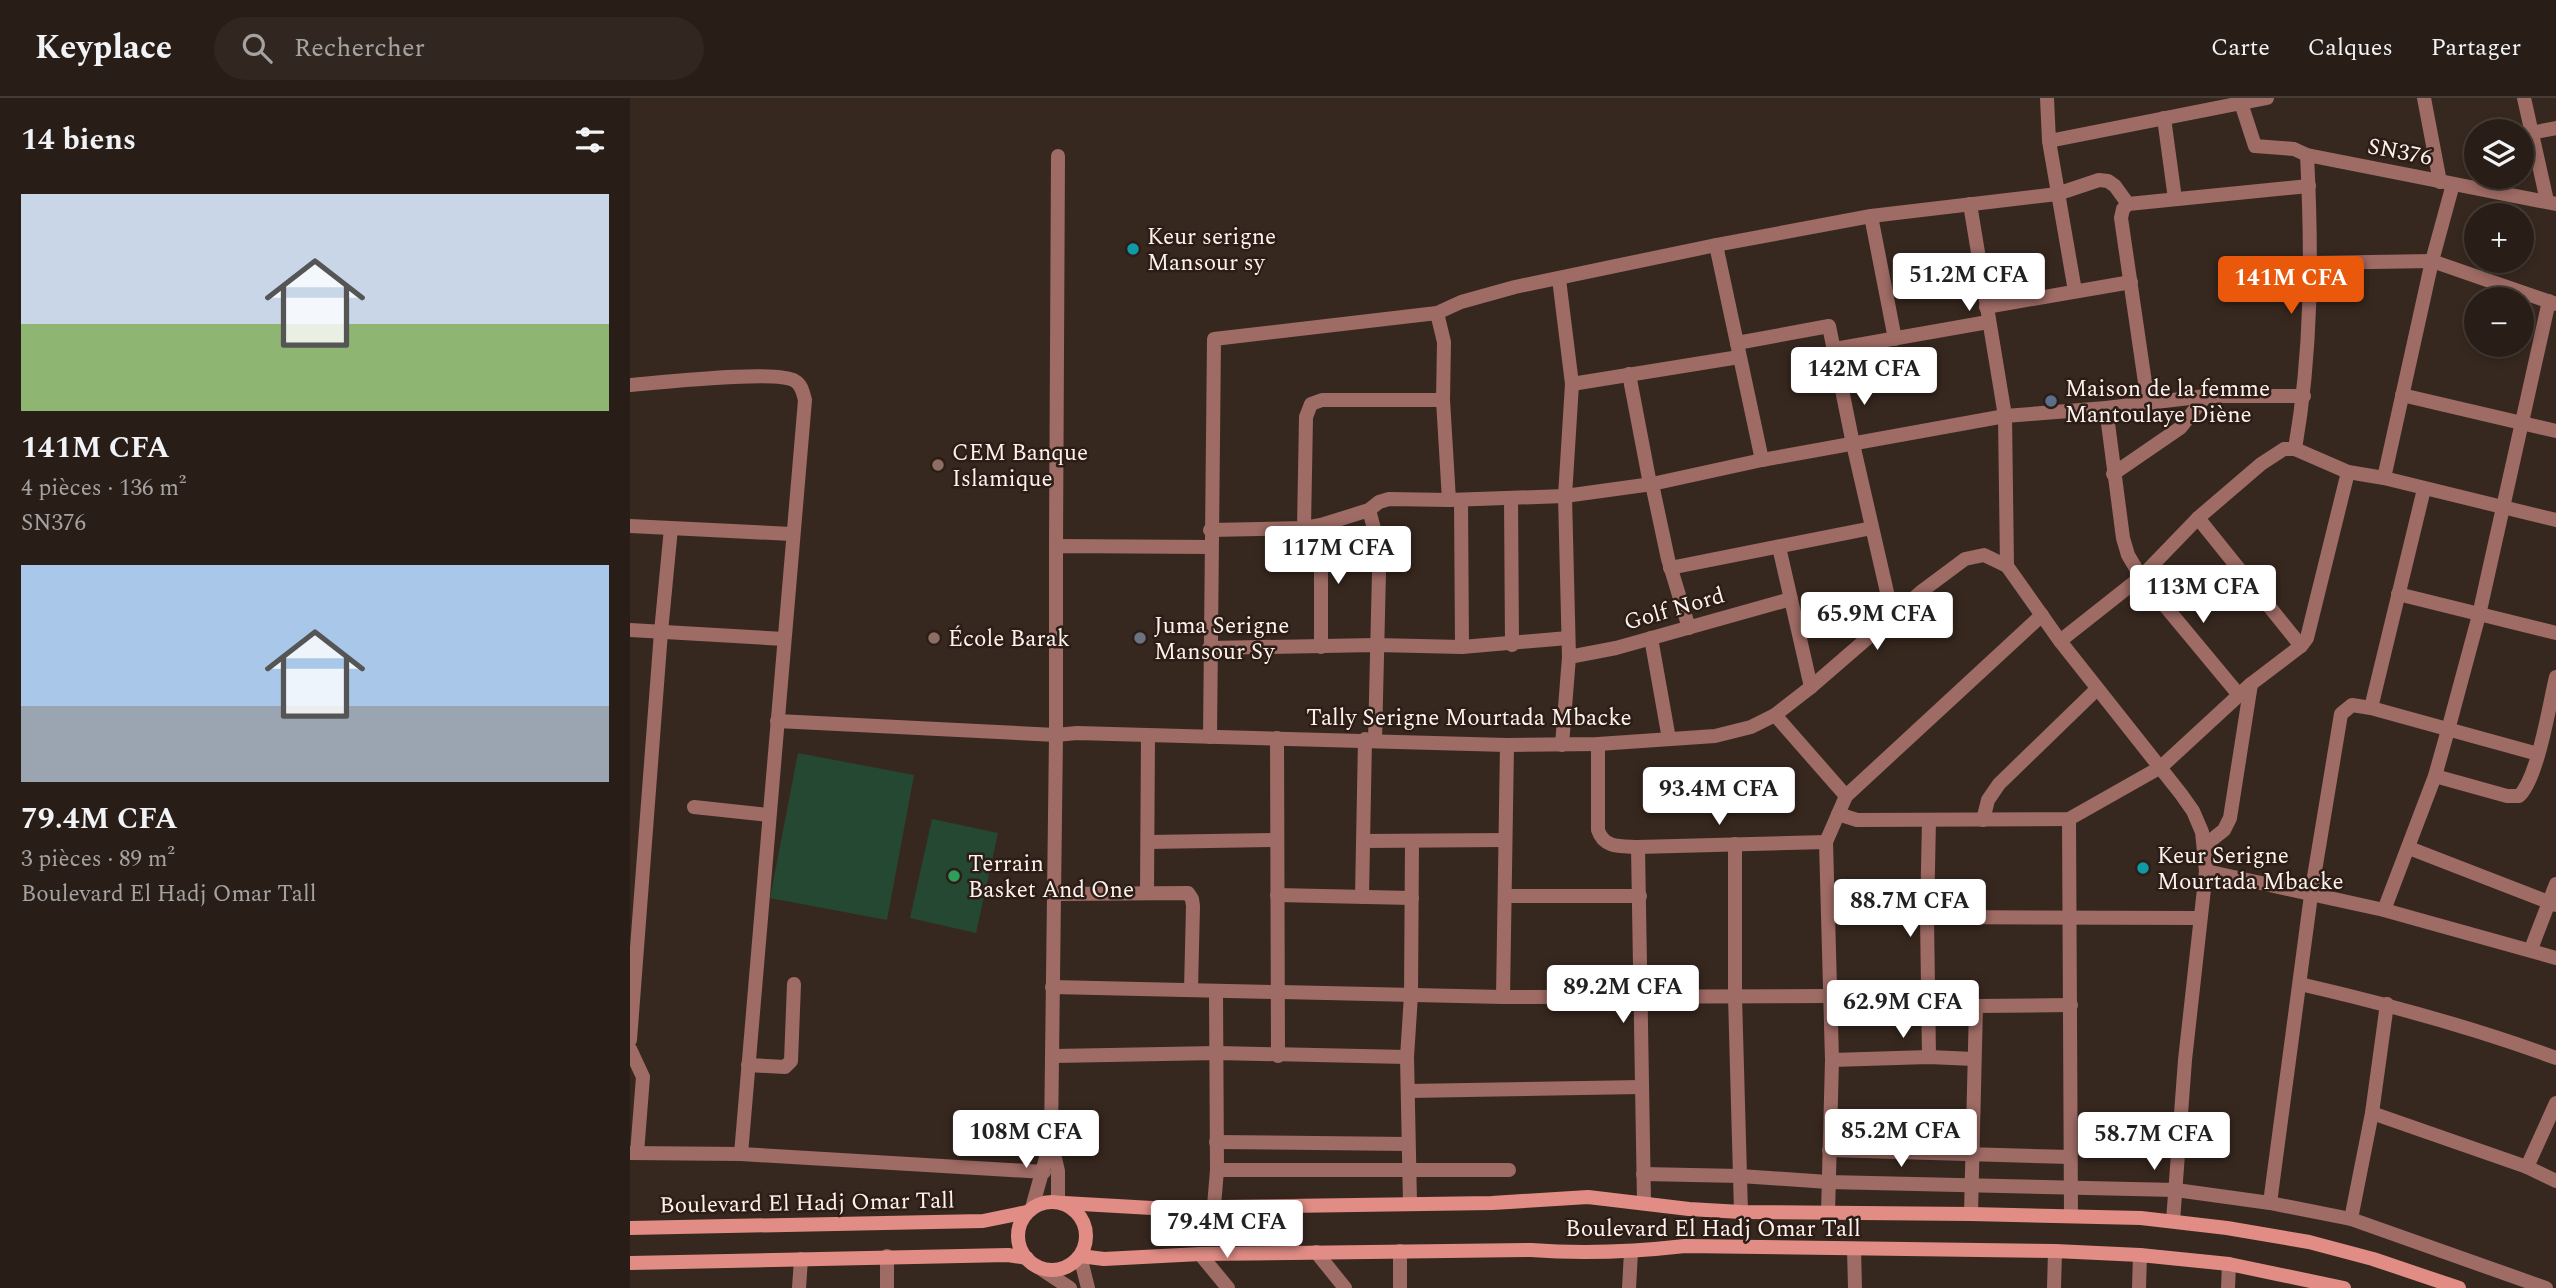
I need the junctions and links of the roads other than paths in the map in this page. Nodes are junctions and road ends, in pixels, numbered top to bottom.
1 (2047, 98) edge
2 (2267, 98) edge
3 (2424, 98) edge
4 (2524, 98) edge
5 (2241, 103) junction
6 (2164, 118) junction
7 (2528, 119) edge
8 (2556, 128) edge
9 (2534, 132) edge
10 (2049, 141) junction
11 (2534, 143) edge
12 (2307, 155) junction
13 (1058, 156) dead end
14 (2447, 183) junction
15 (2308, 186) junction
16 (2057, 194) junction
17 (2175, 199) junction
18 (2551, 202) edge
19 (1970, 204) junction
20 (2128, 204) junction
21 (1871, 216) junction
22 (1716, 245) junction
23 (2432, 261) junction
24 (2311, 263) junction
25 (1559, 279) junction
26 (2131, 282) junction
27 (2075, 291) junction
28 (2552, 302) edge
29 (1986, 307) junction
30 (1437, 313) junction
31 (1988, 322) junction
32 (1895, 339) junction
33 (1835, 349) junction
34 (1738, 350) junction
35 (1629, 374) junction
36 (630, 384) edge
37 (1572, 384) junction
38 (2402, 395) junction
39 (2206, 396) junction
40 (2304, 396) junction
41 (1443, 400) junction
42 (2148, 403) junction
43 (2106, 408) junction
44 (2005, 416) junction
45 (2521, 424) junction
46 (2556, 431) edge
47 (1853, 444) junction
48 (2295, 449) junction
49 (1762, 460) junction
50 (2348, 472) junction
51 (2113, 474) junction
52 (2384, 478) junction
53 (1651, 484) junction
54 (2424, 489) junction
55 (1566, 496) junction
56 (1511, 498) junction
57 (1455, 500) junction
58 (2502, 507) junction
59 (1369, 510) junction
60 (2198, 518) junction
61 (2556, 520) edge
62 (1321, 525) junction
63 (630, 526) edge
64 (671, 528) junction
65 (1304, 528) junction
66 (1872, 528) junction
67 (1210, 530) junction
68 (792, 534) junction
69 (1056, 546) junction
70 (1210, 547) junction
71 (1779, 547) junction
72 (2007, 566) junction
73 (1671, 568) junction
74 (2141, 577) junction
75 (2398, 594) junction
76 (1791, 599) junction
77 (1892, 614) junction
78 (2042, 615) junction
79 (2479, 615) junction
80 (1689, 628) junction
81 (630, 630) edge
82 (661, 632) junction
83 (2556, 633) edge
84 (1568, 638) junction
85 (1651, 638) junction
86 (784, 639) junction
87 (2060, 641) junction
88 (1376, 645) junction
89 (1512, 645) junction
90 (2301, 646) junction
91 (1321, 647) junction
92 (1209, 648) junction
93 (1462, 648) junction
94 (1569, 657) junction
95 (2556, 677) edge
96 (2251, 684) junction
97 (1811, 687) junction
98 (2097, 689) junction
99 (2239, 695) junction
100 (2371, 708) junction
101 (2552, 711) edge
102 (1775, 715) junction
103 (777, 721) junction
104 (2448, 730) junction
105 (1056, 735) junction
106 (1148, 736) junction
107 (1210, 737) junction
108 (1277, 738) junction
109 (1669, 739) junction
110 (1370, 740) junction
111 (1598, 744) junction
112 (1507, 745) junction
113 (1562, 745) junction
114 (2538, 754) junction
115 (2161, 767) junction
116 (2435, 776) junction
117 (1846, 796) junction
118 (694, 807) dead end
119 (1838, 814) junction
120 (769, 815) junction
121 (2069, 819) junction
122 (1928, 820) junction
123 (1983, 820) junction
124 (1277, 840) junction
125 (1505, 840) junction
126 (1364, 841) junction
127 (1412, 841) junction
128 (1148, 842) junction
129 (1826, 842) junction
130 (1735, 844) junction
131 (2204, 845) junction
132 (1639, 847) junction
133 (2409, 848) junction
134 (2206, 871) junction
135 (2556, 884) edge
136 (1147, 893) junction
137 (1055, 894) junction
138 (1277, 895) junction
139 (2311, 895) junction
140 (1505, 896) junction
141 (1640, 896) junction
142 (1362, 897) junction
143 (1412, 898) junction
144 (2552, 904) edge
145 (2384, 910) junction
146 (1927, 917) junction
147 (2071, 918) junction
148 (2200, 918) junction
149 (2531, 949) junction
150 (2556, 958) edge
151 (794, 984) dead end
152 (2300, 984) junction
153 (1052, 987) junction
154 (1191, 990) junction
155 (1216, 991) junction
156 (1277, 993) junction
157 (1411, 995) junction
158 (1641, 996) junction
159 (1735, 996) junction
160 (1829, 996) junction
161 (1503, 997) junction
162 (1929, 1003) junction
163 (2387, 1004) junction
164 (2071, 1005) junction
165 (1976, 1006) junction
166 (630, 1040) edge
167 (630, 1049) edge
168 (1217, 1053) junction
169 (1054, 1056) junction
170 (1278, 1056) junction
171 (1407, 1057) junction
172 (1929, 1057) junction
173 (2556, 1058) edge
174 (1974, 1059) junction
175 (1832, 1060) junction
176 (748, 1065) junction
177 (1641, 1087) junction
178 (1408, 1091) junction
179 (2556, 1103) edge
180 (2372, 1113) junction
181 (1051, 1140) junction
182 (1216, 1142) junction
183 (1408, 1144) junction
184 (1829, 1150) junction
185 (634, 1153) edge
186 (1972, 1153) junction
187 (741, 1154) junction
188 (2070, 1157) junction
189 (2527, 1167) junction
190 (1217, 1170) junction
191 (1408, 1170) junction
192 (1509, 1170) dead end
193 (1044, 1172) junction
194 (1643, 1174) junction
195 (1740, 1176) junction
196 (2556, 1181) edge
197 (1828, 1182) junction
198 (1971, 1186) junction
199 (2071, 1186) junction
200 (2176, 1190) junction
201 (1644, 1202) junction
202 (1061, 1203) junction
203 (1410, 1203) junction
204 (2270, 1203) junction
205 (1214, 1206) junction
206 (1030, 1210) junction
207 (1741, 1212) junction
208 (1828, 1213) junction
209 (1970, 1214) junction
210 (2071, 1216) junction
211 (2351, 1219) junction
212 (2174, 1221) junction
213 (630, 1228) edge
214 (1854, 1249) junction
215 (1400, 1251) junction
216 (2055, 1251) junction
217 (1316, 1252) junction
218 (1630, 1252) junction
219 (1200, 1254) junction
220 (2140, 1255) junction
221 (887, 1256) junction
222 (1080, 1256) junction
223 (800, 1259) junction
224 (1033, 1262) junction
225 (630, 1263) edge
226 (2229, 1264) junction
227 (2316, 1285) edge
228 (799, 1288) edge
229 (887, 1288) edge
230 (1070, 1288) edge
231 (1088, 1288) edge
232 (1228, 1288) edge
233 (1345, 1288) edge
234 (1399, 1288) edge
235 (1629, 1288) edge
236 (1855, 1288) edge
237 (2054, 1288) edge
238 (2140, 1288) edge
239 (2228, 1288) edge
240 (2344, 1288) edge
241 (2459, 1288) edge
242 (2546, 1288) edge

1 - 10 street
2 - 5 street
3 - 14 street
4 - 7 street
5 - 6 street
5 - 12 street, SN376
6 - 10 street
6 - 17 street
8 - 9 street
10 - 16 street
11 - 18 street
12 - 14 street, SN376
12 - 15 street
13 - 69 street
14 - 18 street, SN376
14 - 23 street
15 - 17 street
15 - 24 street
16 - 19 street
16 - 20 street
16 - 27 street
17 - 20 street
19 - 21 street
19 - 29 street
20 - 26 street
21 - 22 street
21 - 32 street
22 - 25 street
22 - 34 street
23 - 24 street
23 - 28 street
23 - 38 street
24 - 40 street
25 - 30 street
25 - 37 street
26 - 27 street
26 - 42 street
27 - 29 street
28 - 45 street
29 - 31 street
30 - 41 street
30 - 67 street
31 - 32 street
31 - 44 street
32 - 33 street
33 - 34 street
33 - 47 street
34 - 35 street
34 - 49 street
35 - 37 street
35 - 53 street
36 - 68 street
37 - 55 street
38 - 45 street
38 - 52 street
39 - 40 street
39 - 42 street
39 - 51 street
40 - 48 street
41 - 57 street
41 - 65 street
42 - 43 street
43 - 44 street
43 - 51 street
44 - 47 street
44 - 72 street
45 - 46 street
45 - 58 street
47 - 49 street
47 - 66 street
48 - 50 street
48 - 60 street
49 - 53 street
50 - 52 street
50 - 90 street
51 - 74 street
52 - 54 street
53 - 55 street
53 - 73 street
54 - 58 street
54 - 75 street
55 - 56 street
55 - 84 street
56 - 57 street
56 - 89 street
57 - 59 street
57 - 93 street
58 - 61 street
58 - 79 street
59 - 62 street
59 - 88 street
60 - 74 street
60 - 90 street
62 - 65 street
62 - 91 street
63 - 64 street
64 - 68 street
64 - 82 street
65 - 67 street
66 - 71 street
66 - 77 street
67 - 70 street
68 - 86 street
69 - 70 street
69 - 105 street
70 - 92 street
71 - 73 street
71 - 76 street
72 - 77 street, Tally Serigne Mourtada Mbacke
72 - 78 street
73 - 80 street
74 - 87 street
74 - 99 street
75 - 79 street
75 - 100 street
76 - 80 street, Golf Nord
76 - 97 street
77 - 97 street, Tally Serigne Mourtada Mbacke
78 - 87 street
78 - 117 street
79 - 83 street
79 - 104 street
80 - 85 street, Golf Nord
81 - 82 street
82 - 86 street
82 - 166 street
84 - 89 street
84 - 94 street
85 - 94 street, Golf Nord
85 - 109 street
86 - 103 street
87 - 98 street
88 - 91 street
88 - 93 street
88 - 110 street
89 - 93 street
90 - 96 street
91 - 92 street
92 - 107 street
94 - 113 street
95 - 101 street
96 - 99 street
96 - 131 street
97 - 102 street, Tally Serigne Mourtada Mbacke
98 - 115 street
98 - 123 street
99 - 115 street
100 - 104 street
100 - 139 street
101 - 114 street
102 - 109 street, Tally Serigne Mourtada Mbacke
102 - 117 street
103 - 105 street, Tally Serigne Mourtada Mbacke
103 - 120 street
104 - 114 street
104 - 116 street
105 - 106 street, Tally Serigne Mourtada Mbacke
105 - 137 street
106 - 107 street, Tally Serigne Mourtada Mbacke
106 - 128 street
107 - 108 street, Tally Serigne Mourtada Mbacke
108 - 110 street, Tally Serigne Mourtada Mbacke
108 - 124 street
109 - 111 street, Tally Serigne Mourtada Mbacke
110 - 112 street, Tally Serigne Mourtada Mbacke
110 - 126 street
111 - 113 street, Tally Serigne Mourtada Mbacke
111 - 132 street
112 - 113 street, Tally Serigne Mourtada Mbacke
112 - 125 street
114 - 116 street
115 - 121 street
115 - 131 street
116 - 133 street
117 - 119 street
118 - 120 street
119 - 122 street
119 - 129 street
120 - 176 street
121 - 123 street
121 - 147 street
122 - 123 street
122 - 146 street
124 - 128 street
124 - 138 street
125 - 127 street
125 - 140 street
126 - 127 street
126 - 142 street
127 - 143 street
128 - 136 street
129 - 130 street
129 - 160 street
130 - 132 street
130 - 159 street
131 - 134 street
132 - 141 street
133 - 144 street
133 - 145 street
134 - 139 street
134 - 148 street
135 - 144 street
136 - 137 street
136 - 154 street
137 - 153 street
138 - 142 street
138 - 156 street
139 - 145 street
139 - 152 street
140 - 141 street
140 - 161 street
141 - 158 street
142 - 143 street
143 - 157 street
144 - 149 street
145 - 149 street
146 - 147 street
146 - 162 street
147 - 148 street
147 - 164 street
148 - 200 street
149 - 150 street
151 - 176 street
152 - 163 street
152 - 204 street
153 - 154 street
153 - 169 street
154 - 155 street
155 - 156 street
155 - 168 street
156 - 157 street
156 - 170 street
157 - 161 street
157 - 171 street
158 - 159 street
158 - 161 street
158 - 177 street
159 - 160 street
159 - 195 street
160 - 175 street
162 - 165 street
162 - 172 street
163 - 173 street
163 - 180 street
164 - 165 street
164 - 188 street
165 - 174 street
167 - 185 street
168 - 169 street
168 - 170 street
168 - 182 street
169 - 181 street
170 - 171 street
171 - 178 street
172 - 174 street
172 - 175 street
174 - 186 street
175 - 184 street
176 - 187 street
177 - 178 street
177 - 194 street
178 - 183 street
179 - 189 street
180 - 189 street
180 - 211 street
181 - 193 street
181 - 202 street
182 - 183 street
182 - 190 street
183 - 191 street
184 - 186 street
184 - 197 street
185 - 187 street
186 - 188 street
186 - 198 street
187 - 193 street
188 - 199 street
189 - 196 street
190 - 191 street
190 - 205 street
191 - 192 street
191 - 203 street
193 - 206 street
194 - 195 street
194 - 201 street
195 - 197 street
195 - 207 street
197 - 198 street
197 - 208 street
198 - 199 street
198 - 209 street
199 - 200 street
199 - 210 street
200 - 204 street
200 - 212 street
201 - 203 main road, Boulevard El Hadj Omar Tall
201 - 207 main road, Boulevard El Hadj Omar Tall
202 - 205 main road, Boulevard El Hadj Omar Tall
202 - 206 main road
202 - 222 main road
203 - 205 main road, Boulevard El Hadj Omar Tall
204 - 211 street
206 - 213 main road, Boulevard El Hadj Omar Tall
206 - 224 main road
207 - 208 main road, Boulevard El Hadj Omar Tall
208 - 209 main road, Boulevard El Hadj Omar Tall
209 - 210 main road, Boulevard El Hadj Omar Tall
210 - 212 main road, Boulevard El Hadj Omar Tall
211 - 242 street
212 - 241 main road, Boulevard El Hadj Omar Tall
214 - 216 main road, Boulevard El Hadj Omar Tall
214 - 218 main road, Boulevard El Hadj Omar Tall
214 - 236 street
215 - 217 main road, Boulevard El Hadj Omar Tall
215 - 218 main road, Boulevard El Hadj Omar Tall
215 - 234 street
216 - 220 main road, Boulevard El Hadj Omar Tall
216 - 237 street
217 - 219 main road, Boulevard El Hadj Omar Tall
217 - 233 street
218 - 235 street
219 - 222 main road, Boulevard El Hadj Omar Tall
219 - 232 street
220 - 226 main road, Boulevard El Hadj Omar Tall
220 - 238 street
221 - 223 main road
221 - 224 main road
221 - 229 street
222 - 224 main road
222 - 231 street
223 - 225 main road
223 - 228 street
224 - 230 street
226 - 227 main road, Boulevard El Hadj Omar Tall
226 - 239 street
227 - 240 main road, Boulevard El Hadj Omar Tall

